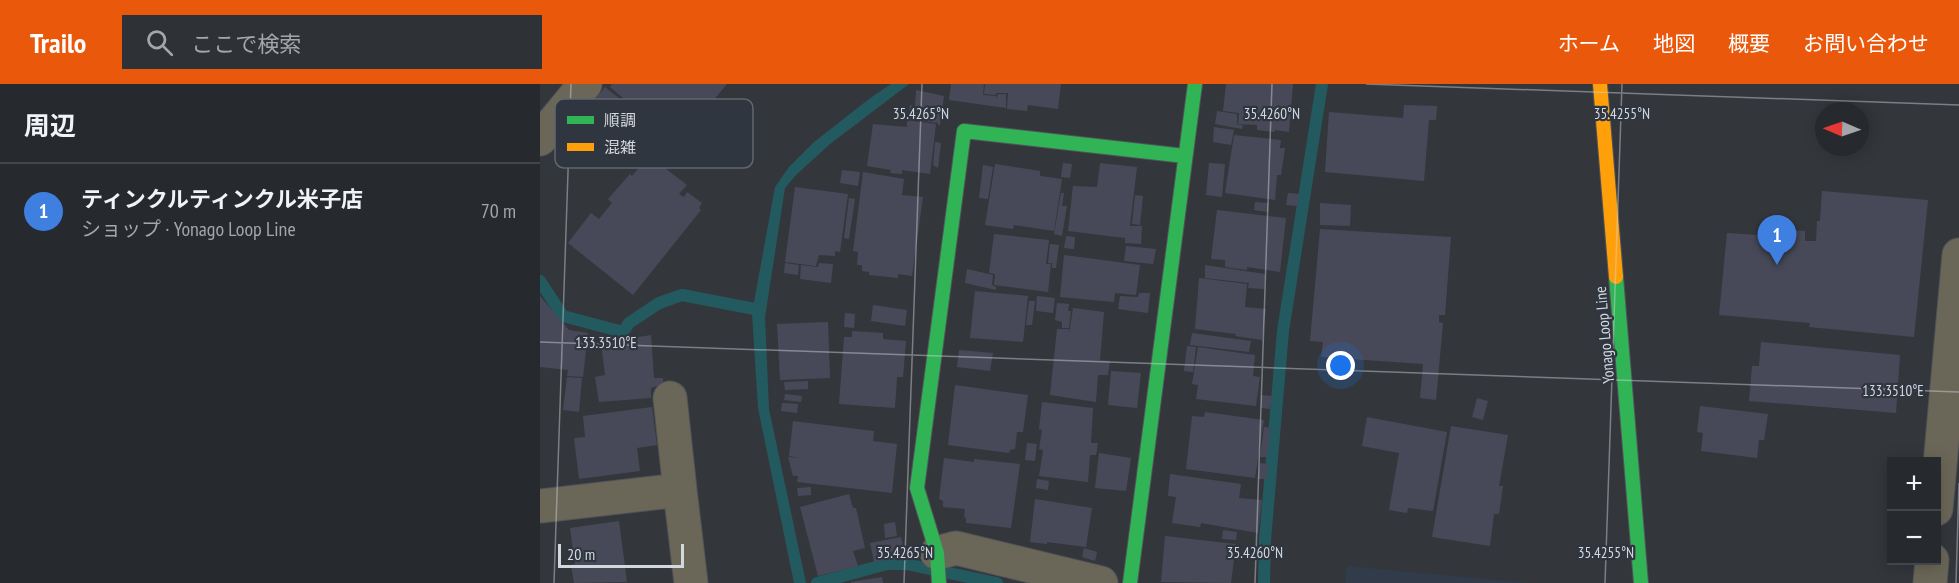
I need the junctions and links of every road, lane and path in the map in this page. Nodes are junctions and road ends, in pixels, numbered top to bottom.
1 (585, 84) edge
2 (1195, 84) edge
3 (1600, 84) edge
4 (573, 99) edge
5 (555, 121) edge
6 (540, 139) edge
7 (1185, 156) junction
8 (1959, 255) edge
9 (670, 398) dead end
10 (680, 490) junction
11 (1944, 502) edge
12 (540, 506) edge
13 (1932, 565) edge
14 (938, 568) edge
15 (691, 583) edge
16 (1101, 583) edge
17 (1130, 583) edge
18 (1641, 583) edge
19 (1930, 583) edge

1 - 4 street
2 - 7 street
3 - 18 street, Yonago Loop Line
5 - 6 street
7 - 14 street
7 - 17 street
8 - 11 street
9 - 10 street
10 - 12 street
10 - 15 street
13 - 19 street
14 - 16 street

